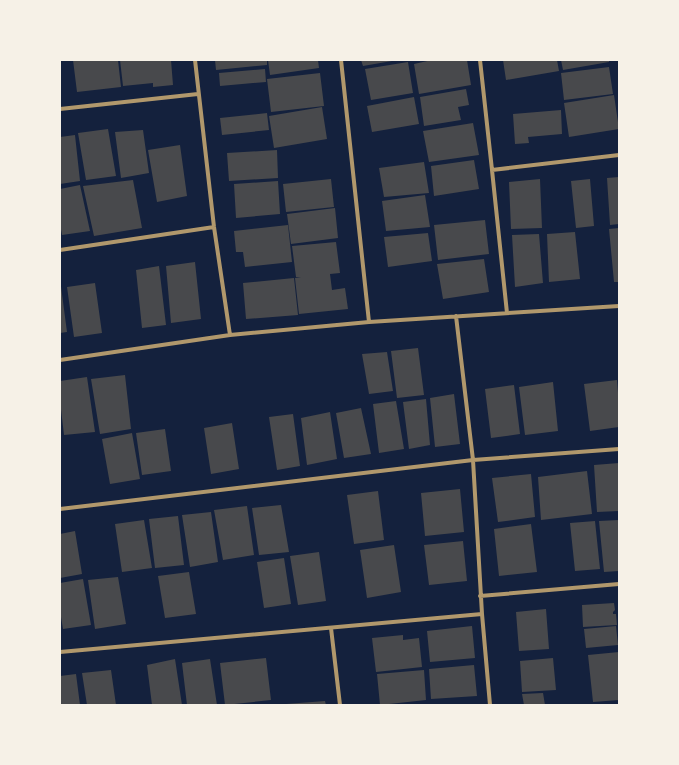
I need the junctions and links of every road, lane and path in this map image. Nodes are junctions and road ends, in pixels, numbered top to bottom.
1 (195, 60) edge
2 (341, 60) edge
3 (480, 60) edge
4 (198, 94) junction
5 (60, 109) edge
6 (619, 155) edge
7 (492, 170) junction
8 (214, 227) junction
9 (60, 250) edge
10 (619, 306) edge
11 (507, 313) junction
12 (456, 316) junction
13 (369, 322) junction
14 (230, 335) junction
15 (60, 360) edge
16 (619, 449) edge
17 (473, 460) junction
18 (60, 509) edge
19 (619, 584) edge
20 (480, 596) junction
21 (482, 614) junction
22 (331, 628) junction
23 (60, 652) edge
24 (340, 705) edge
25 (490, 705) edge

1 - 4 street
2 - 13 street
3 - 7 street
4 - 5 street
4 - 8 street
6 - 7 street
7 - 11 street
8 - 9 street
8 - 14 street
10 - 11 street
11 - 12 street
12 - 13 street
12 - 17 street
13 - 14 street
14 - 15 street
16 - 17 street
17 - 18 street
17 - 20 street
19 - 20 street
20 - 21 street
21 - 22 street
21 - 25 street
22 - 23 street
22 - 24 street

